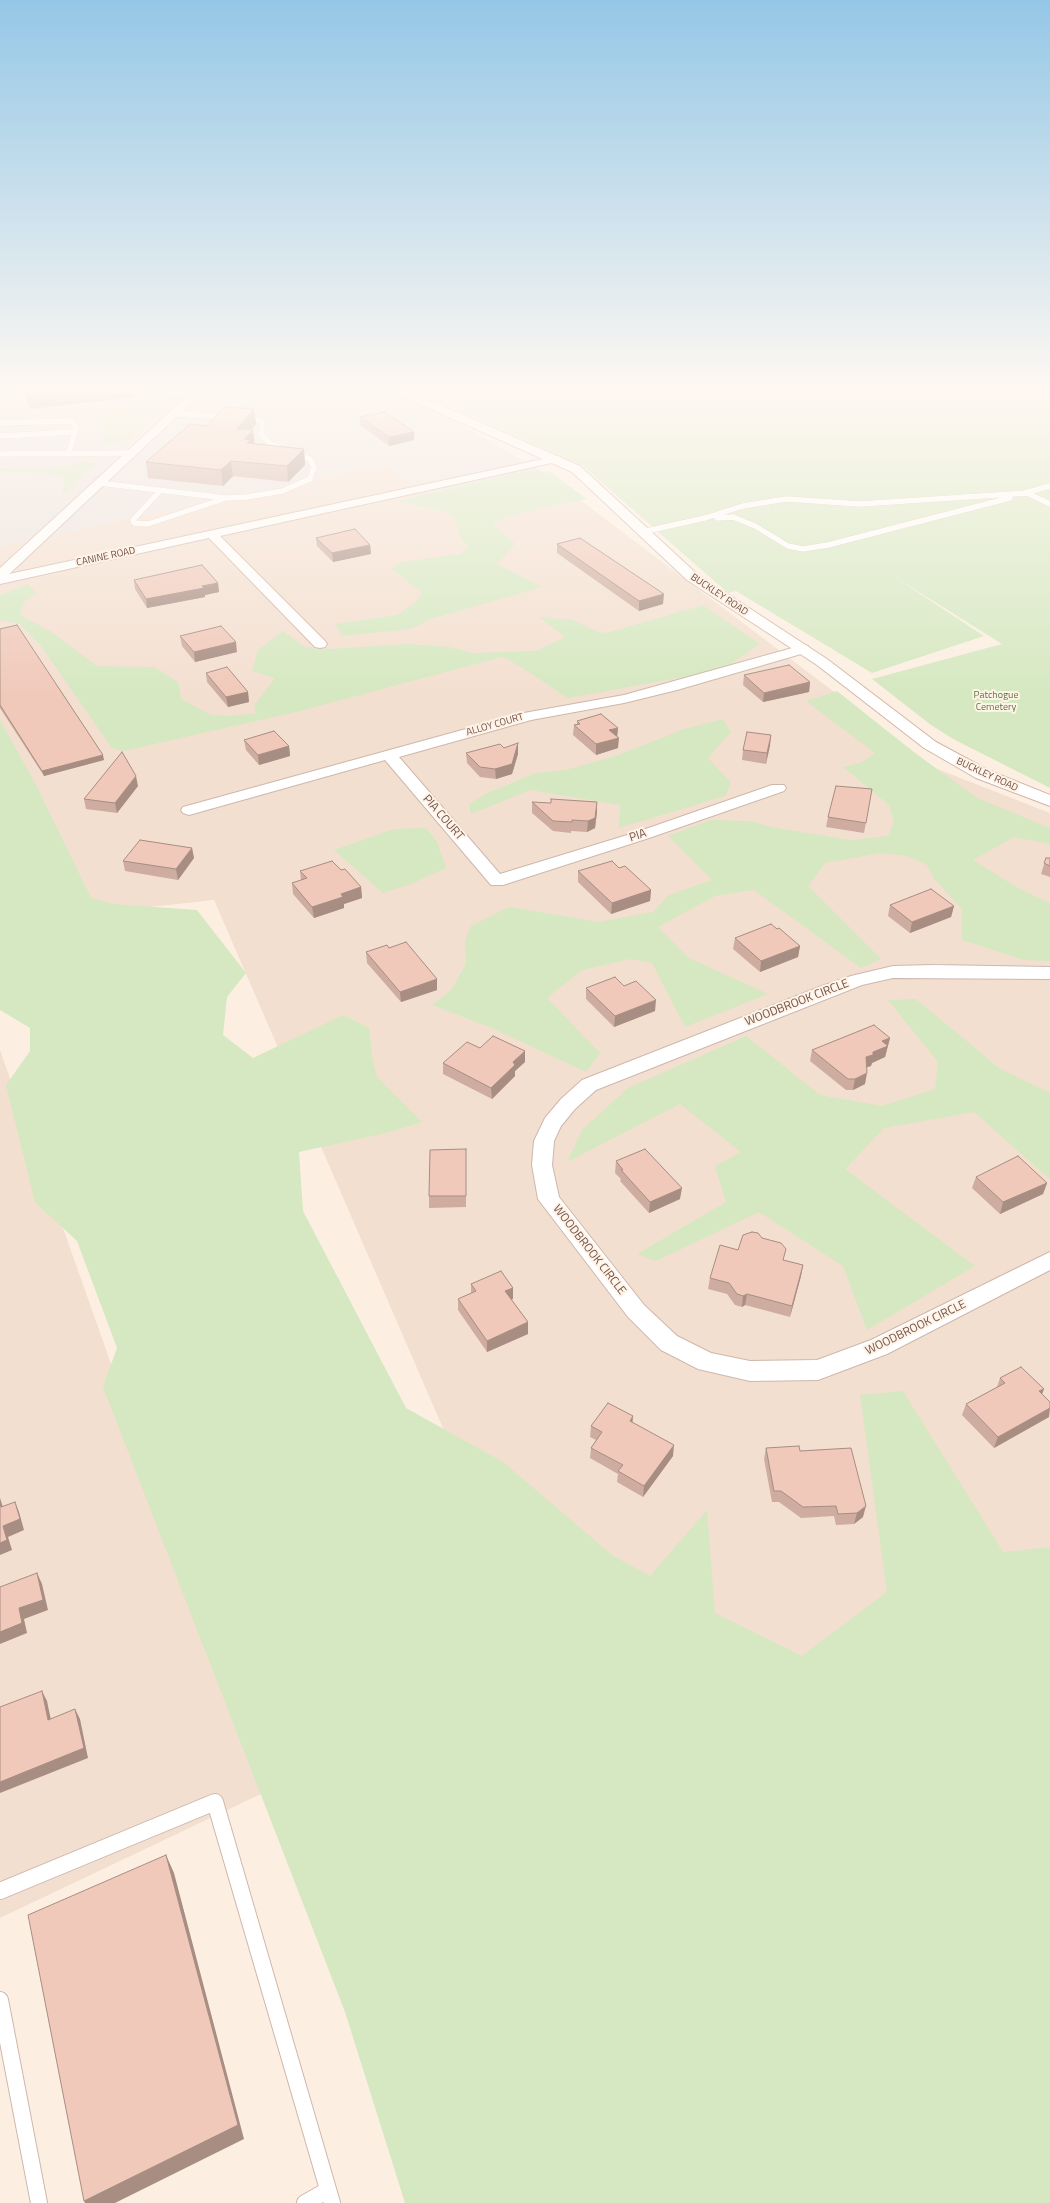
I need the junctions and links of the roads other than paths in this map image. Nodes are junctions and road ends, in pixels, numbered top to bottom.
1 (91, 491) edge
2 (160, 491) joint
3 (282, 491) edge
4 (411, 491) edge
5 (600, 491) edge
6 (1034, 491) edge
7 (1027, 493) junction
8 (226, 498) junction
9 (1050, 504) edge
10 (705, 518) junction
11 (642, 532) junction
12 (212, 534) junction
13 (0, 575) edge
14 (0, 580) edge
15 (320, 644) dead end
16 (803, 649) junction
17 (389, 755) junction
18 (778, 788) dead end
19 (1050, 801) edge
20 (189, 810) dead end
21 (497, 881) joint
22 (1050, 973) edge
23 (1050, 1260) edge
24 (0, 1891) edge
25 (0, 2000) edge
26 (330, 2197) edge
27 (39, 2203) edge
28 (305, 2203) edge

1 - 13 street
2 - 8 lane
2 - 8 lane
3 - 8 lane
4 - 12 street, CANINE ROAD
5 - 11 street, BUCKLEY ROAD
6 - 7 lane
7 - 9 lane
7 - 10 lane
7 - 10 lane
10 - 11 lane
11 - 16 street, BUCKLEY ROAD
12 - 14 street, CANINE ROAD
12 - 15 street
16 - 17 street, ALLOY COURT
16 - 19 street, BUCKLEY ROAD
17 - 20 street, ALLOY COURT
17 - 21 street, PIA COURT
18 - 21 street, PIA
22 - 23 street, WOODBROOK CIRCLE
24 - 26 lane
25 - 27 lane
26 - 28 lane

